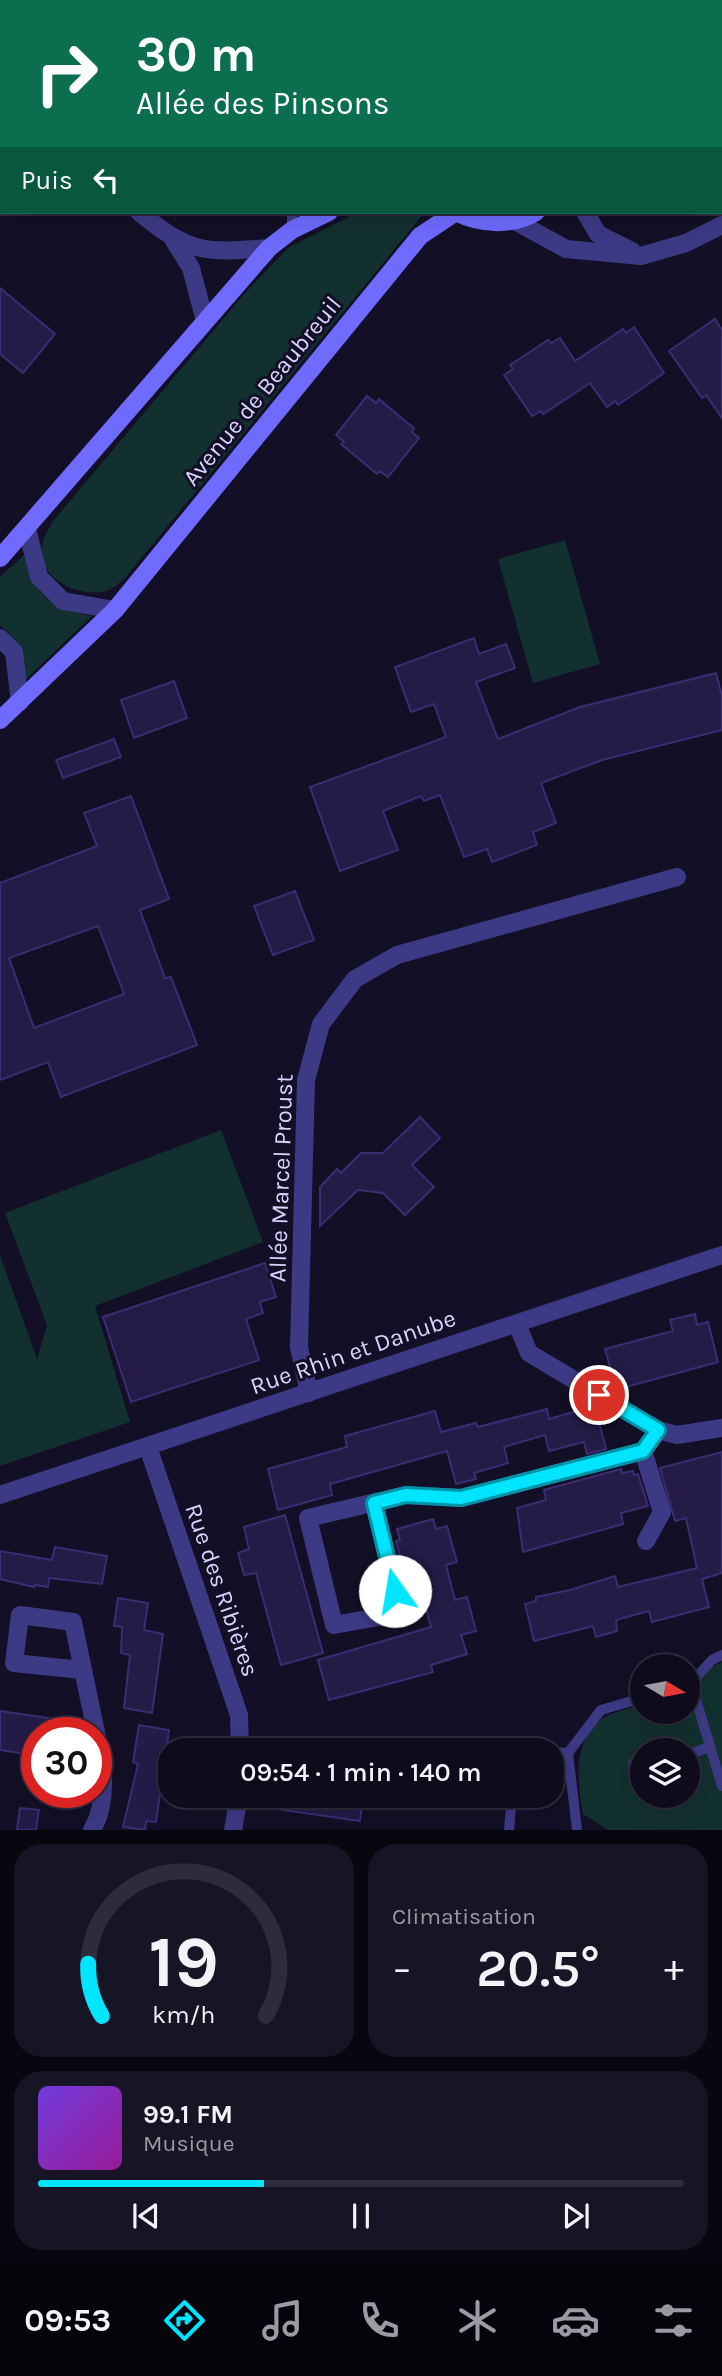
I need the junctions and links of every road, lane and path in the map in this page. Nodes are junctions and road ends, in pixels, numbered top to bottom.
1 (142, 214) edge
2 (292, 214) edge
3 (325, 214) edge
4 (452, 214) edge
5 (461, 214) edge
6 (531, 214) edge
7 (586, 214) edge
8 (515, 221) junction
9 (722, 225) edge
10 (292, 230) junction
11 (173, 239) junction
12 (269, 248) junction
13 (641, 256) junction
14 (205, 321) junction
15 (27, 529) junction
16 (0, 558) edge
17 (115, 610) junction
18 (0, 638) edge
19 (20, 702) junction
20 (0, 720) edge
21 (677, 877) dead end
22 (722, 1255) edge
23 (517, 1324) junction
24 (309, 1393) junction
25 (722, 1428) edge
26 (658, 1430) junction
27 (148, 1447) junction
28 (643, 1451) junction
29 (0, 1495) edge
30 (374, 1503) junction
31 (646, 1541) dead end
32 (722, 1655) edge
33 (82, 1670) dead end
34 (700, 1672) edge
35 (630, 1702) edge
36 (92, 1717) edge
37 (700, 1718) edge
38 (240, 1738) edge
39 (709, 1747) junction
40 (700, 1750) edge
41 (564, 1753) edge
42 (568, 1753) junction
43 (722, 1786) edge
44 (100, 1808) edge
45 (237, 1808) edge
46 (511, 1808) edge
47 (92, 1830) edge
48 (233, 1830) edge
49 (509, 1830) edge
50 (577, 1830) edge

1 - 11 street
2 - 10 lane
3 - 10 main road
4 - 17 main road, Avenue de Beaubreuil
5 - 8 main road, Avenue de Beaubreuil
6 - 8 main road, Avenue de Beaubreuil
7 - 13 street
8 - 13 street
9 - 13 street
10 - 12 main road
11 - 12 street
11 - 14 street
12 - 14 main road
14 - 15 main road
15 - 16 main road
15 - 17 street
17 - 19 main road, Avenue de Beaubreuil
18 - 19 street
19 - 20 main road, Avenue de Beaubreuil
21 - 24 street, Allée Marcel Proust
22 - 23 street, Rue Rhin et Danube
23 - 24 street, Rue Rhin et Danube
23 - 26 street
24 - 27 street, Rue Rhin et Danube
25 - 26 street
26 - 28 street
27 - 29 street, Rue Rhin et Danube
27 - 38 street, Rue des Ribières
28 - 30 street
28 - 31 street
30 - 30 street
32 - 34 lane
33 - 36 street
35 - 42 lane
37 - 39 lane
39 - 40 lane
39 - 43 lane
41 - 42 lane
42 - 50 lane
44 - 47 street
45 - 48 street
46 - 49 lane

